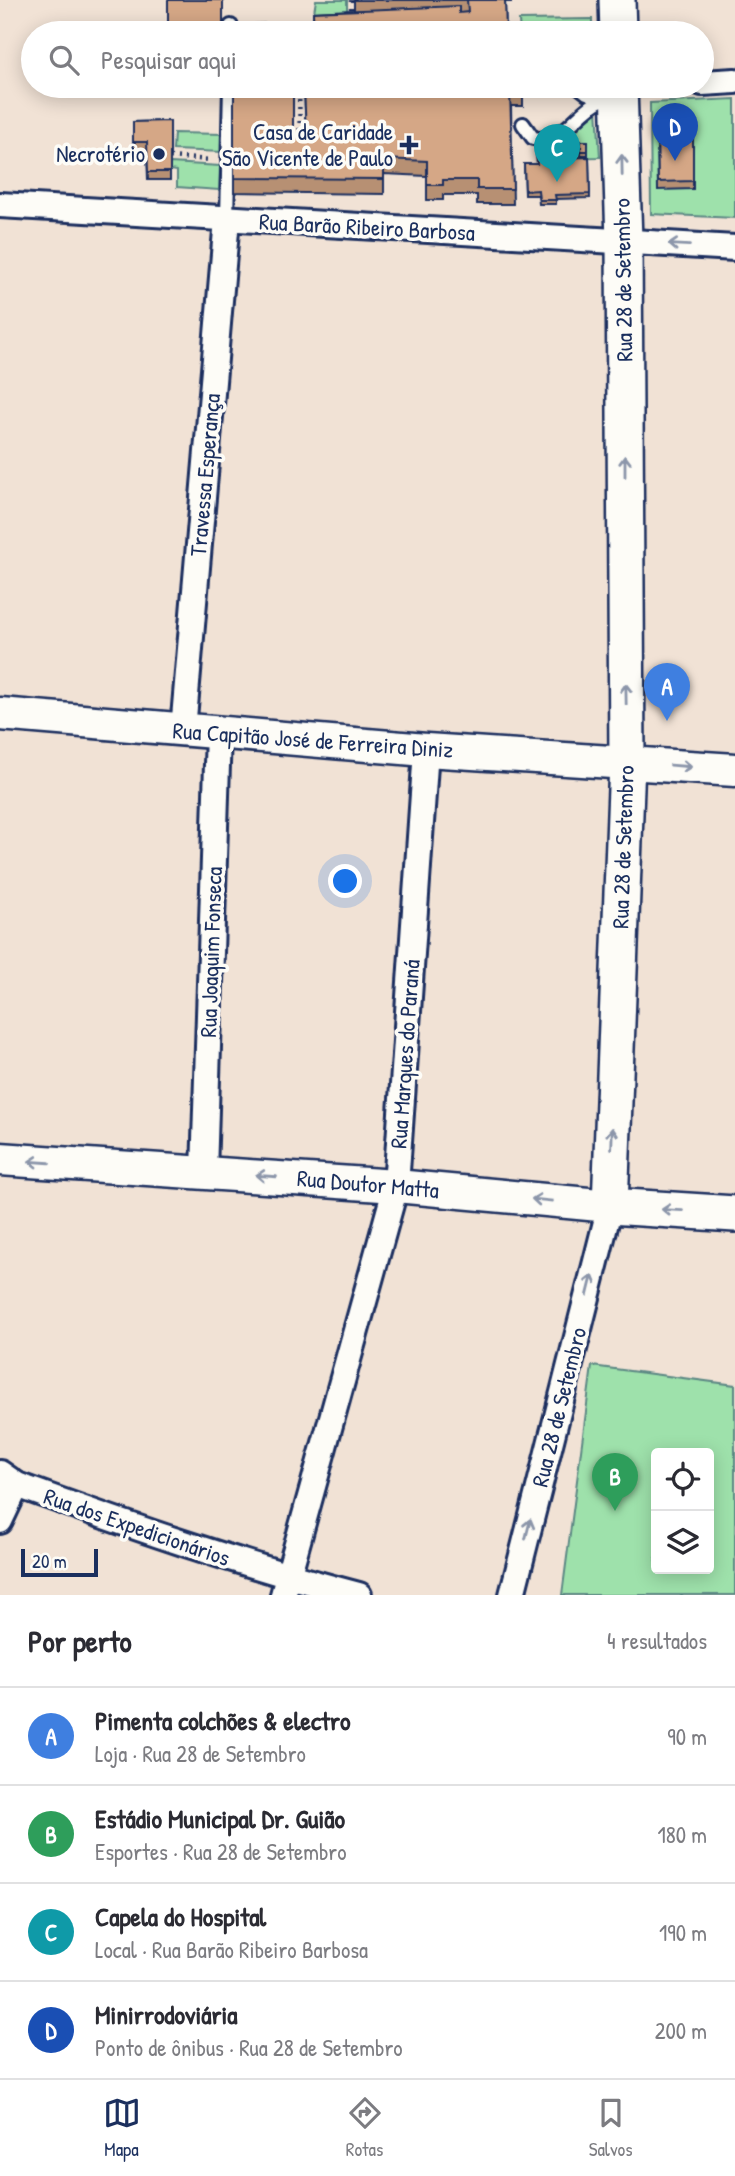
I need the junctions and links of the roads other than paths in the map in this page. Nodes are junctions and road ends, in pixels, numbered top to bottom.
1 (617, 0) edge
2 (618, 21) edge
3 (735, 81) edge
4 (714, 82) edge
5 (230, 98) edge
6 (606, 98) edge
7 (618, 98) edge
8 (523, 124) dead end
9 (0, 205) edge
10 (228, 219) junction
11 (624, 242) junction
12 (735, 248) edge
13 (0, 714) edge
14 (183, 730) junction
15 (218, 733) junction
16 (426, 750) junction
17 (627, 762) junction
18 (735, 771) edge
19 (0, 1159) edge
20 (204, 1172) junction
21 (396, 1186) junction
22 (610, 1206) junction
23 (735, 1214) edge
24 (8, 1479) edge
25 (0, 1521) edge
26 (286, 1586) edge
27 (359, 1595) edge
28 (512, 1595) edge

1 - 2 main road
3 - 4 street
5 - 10 lane
6 - 8 lane
11 -> 7 main road, Rua 28 de Setembro
9 - 10 street, Rua Barão Ribeiro Barbosa
10 - 11 street, Rua Barão Ribeiro Barbosa
10 - 14 street, Travessa Esperança
12 -> 11 street, Rua Barão Ribeiro Barbosa
17 -> 11 main road, Rua 28 de Setembro
13 - 14 street, Rua Capitão José de Ferreira Diniz
14 - 15 street, Rua Capitão José de Ferreira Diniz
15 - 16 street, Rua Capitão José de Ferreira Diniz
15 - 20 street, Rua Joaquim Fonseca
16 - 17 street, Rua Capitão José de Ferreira Diniz
16 - 21 street, Rua Marques do Paraná
17 -> 18 street, Rua Capitão José de Ferreira Diniz
22 -> 17 main road, Rua 28 de Setembro
20 -> 19 street, Rua Doutor Matta
21 -> 20 street, Rua Doutor Matta
22 -> 21 street, Rua Doutor Matta
21 - 26 street, Rua Marques do Paraná
23 -> 22 main road, Rua Doutor Matta
28 -> 22 street, Rua 28 de Setembro
24 - 25 street
24 - 26 street, Rua dos Expedicionários
26 - 27 street, Rua dos Expedicionários

